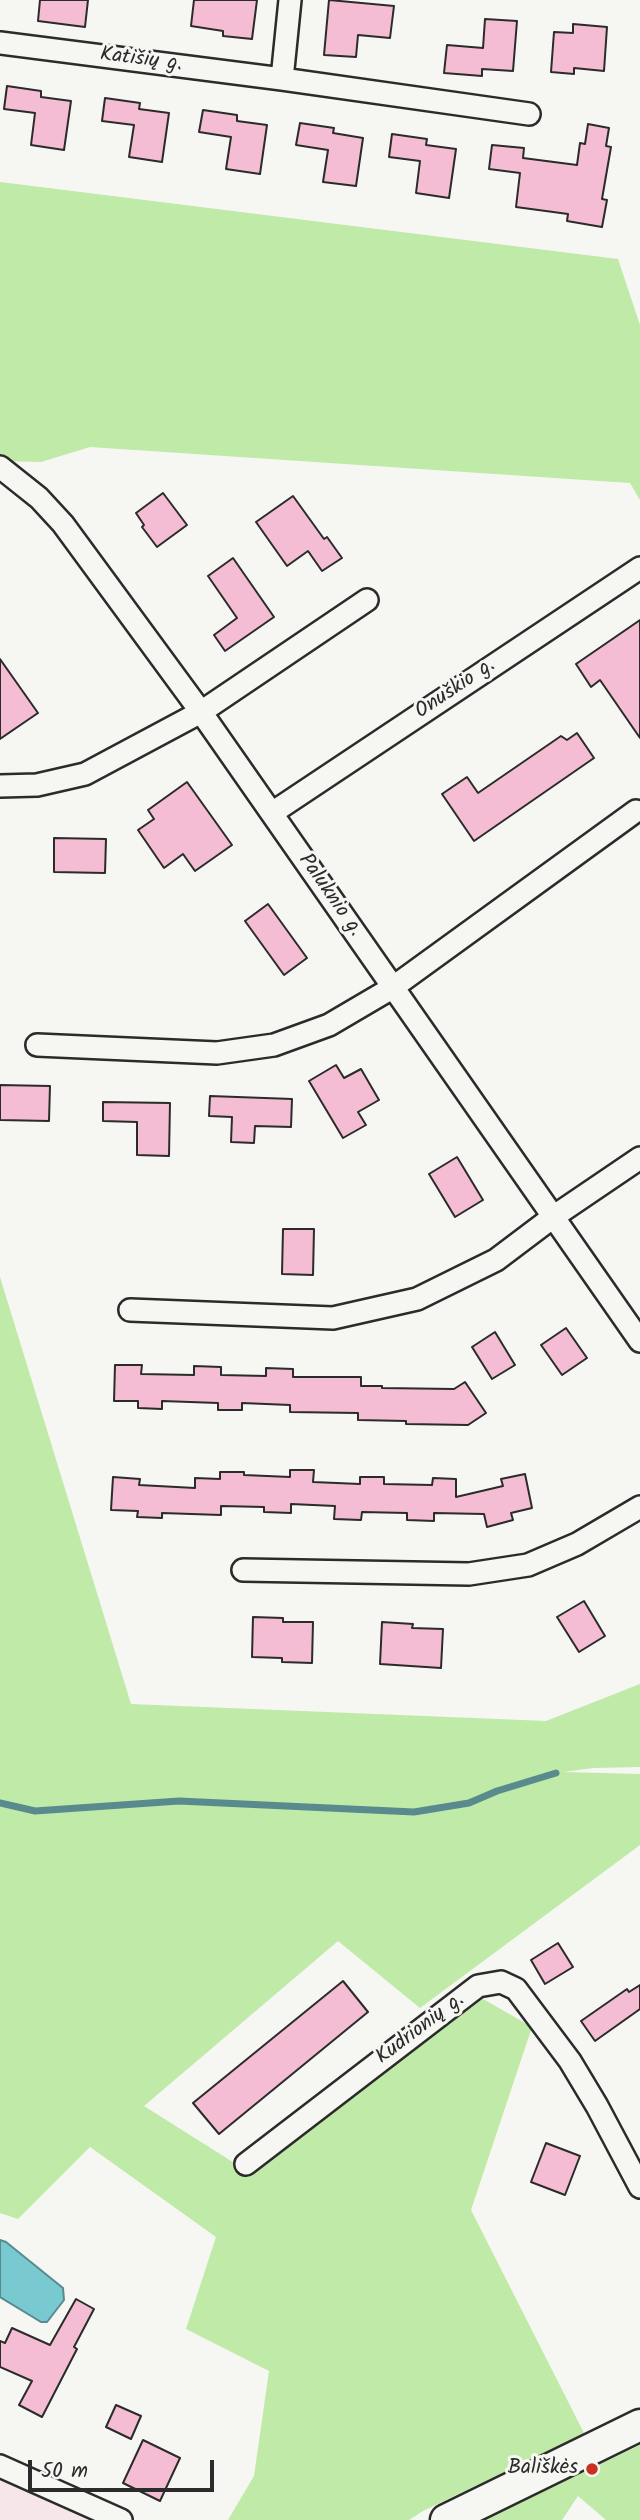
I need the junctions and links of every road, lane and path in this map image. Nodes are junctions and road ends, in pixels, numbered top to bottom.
1 (290, 0) edge
2 (0, 43) edge
3 (282, 79) junction
4 (530, 114) dead end
5 (0, 467) edge
6 (640, 568) edge
7 (367, 600) dead end
8 (201, 712) junction
9 (0, 786) edge
10 (636, 811) dead end
11 (272, 813) junction
12 (392, 988) junction
13 (37, 1045) dead end
14 (640, 1158) edge
15 (553, 1217) junction
16 (130, 1310) dead end
17 (640, 1341) edge
18 (640, 1507) edge
19 (243, 1570) dead end
20 (246, 2164) dead end
21 (640, 2187) edge
22 (640, 2424) edge
23 (0, 2466) edge
24 (121, 2520) edge
25 (446, 2520) edge

1 - 3 street
2 - 3 street, Katišių g.
3 - 4 street, Katišių g.
5 - 8 street, Paluknio g.
6 - 11 street, Onuškio g.
7 - 8 street
8 - 9 street
8 - 11 street, Paluknio g.
10 - 12 street
11 - 12 street, Paluknio g.
12 - 13 street
12 - 15 street, Paluknio g.
14 - 15 street
15 - 16 street
15 - 17 street, Paluknio g.
18 - 19 street
20 - 21 street, Kudrionių g.
22 - 25 main road
23 - 24 street

